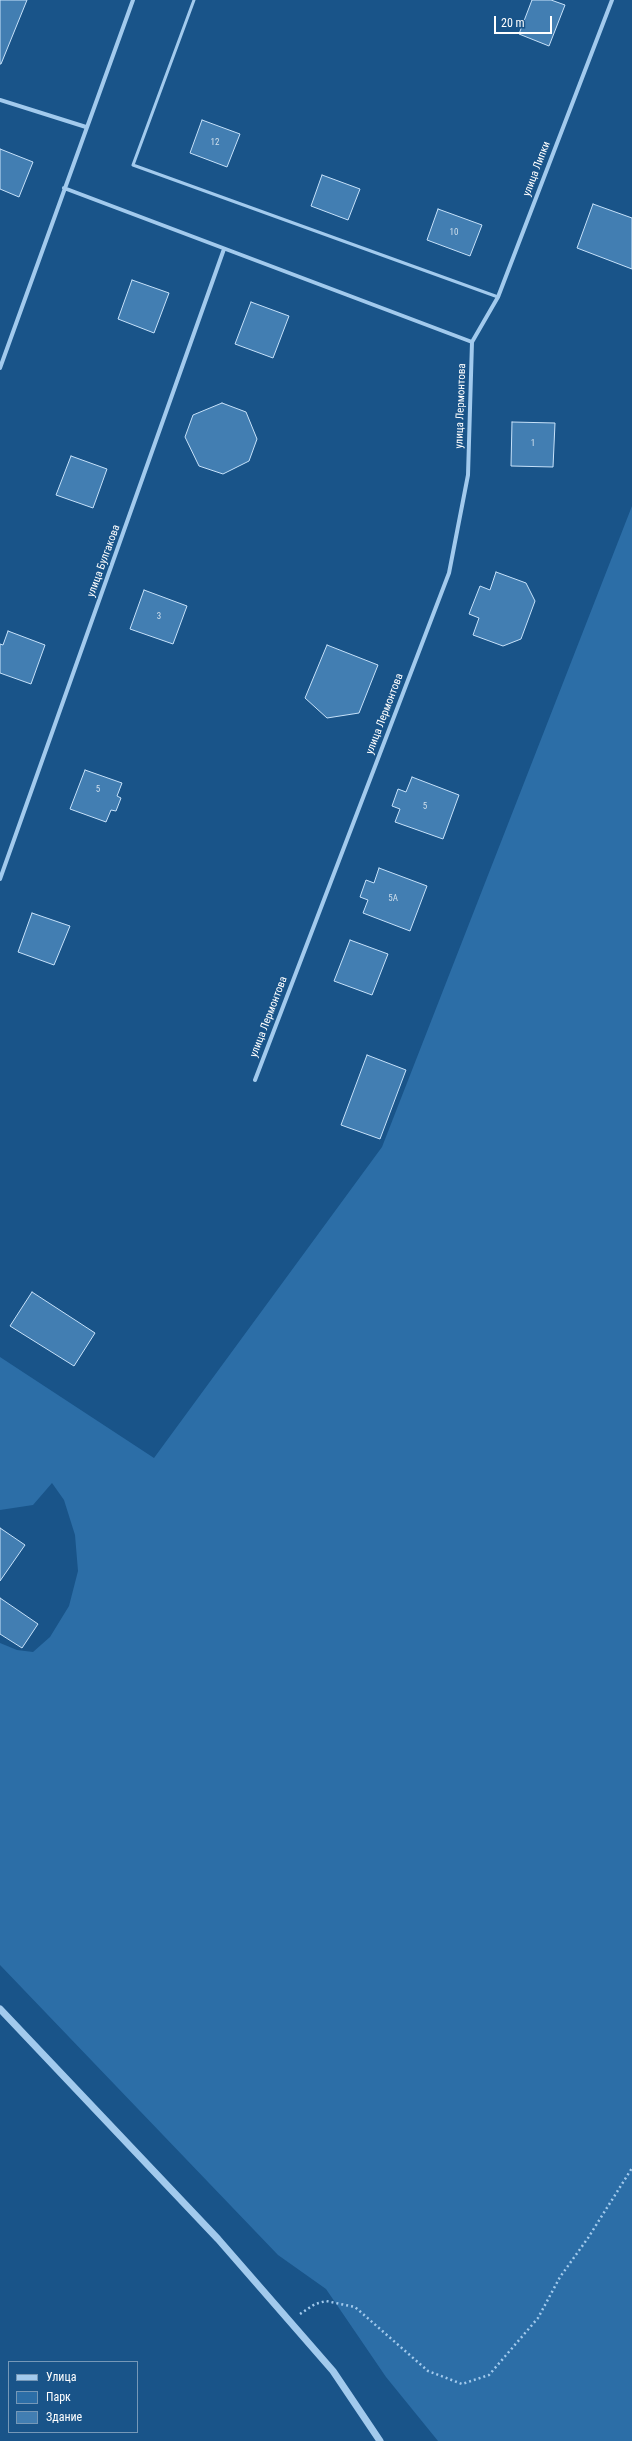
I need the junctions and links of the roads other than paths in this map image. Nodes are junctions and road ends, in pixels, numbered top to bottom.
1 (133, 0) edge
2 (194, 0) edge
3 (612, 0) edge
4 (0, 100) edge
5 (86, 127) junction
6 (64, 188) junction
7 (224, 249) junction
8 (498, 297) junction
9 (472, 342) junction
10 (0, 368) edge
11 (0, 879) edge
12 (255, 1080) dead end
13 (0, 2009) edge
14 (380, 2441) edge

1 - 5 street
2 - 8 lane
3 - 8 street, улица Липки
4 - 5 street
5 - 6 street
6 - 7 street
6 - 10 street
7 - 9 street
7 - 11 street, улица Булгакова
8 - 9 street, улица Липки
9 - 12 street, улица Лермонтова
13 - 14 street

